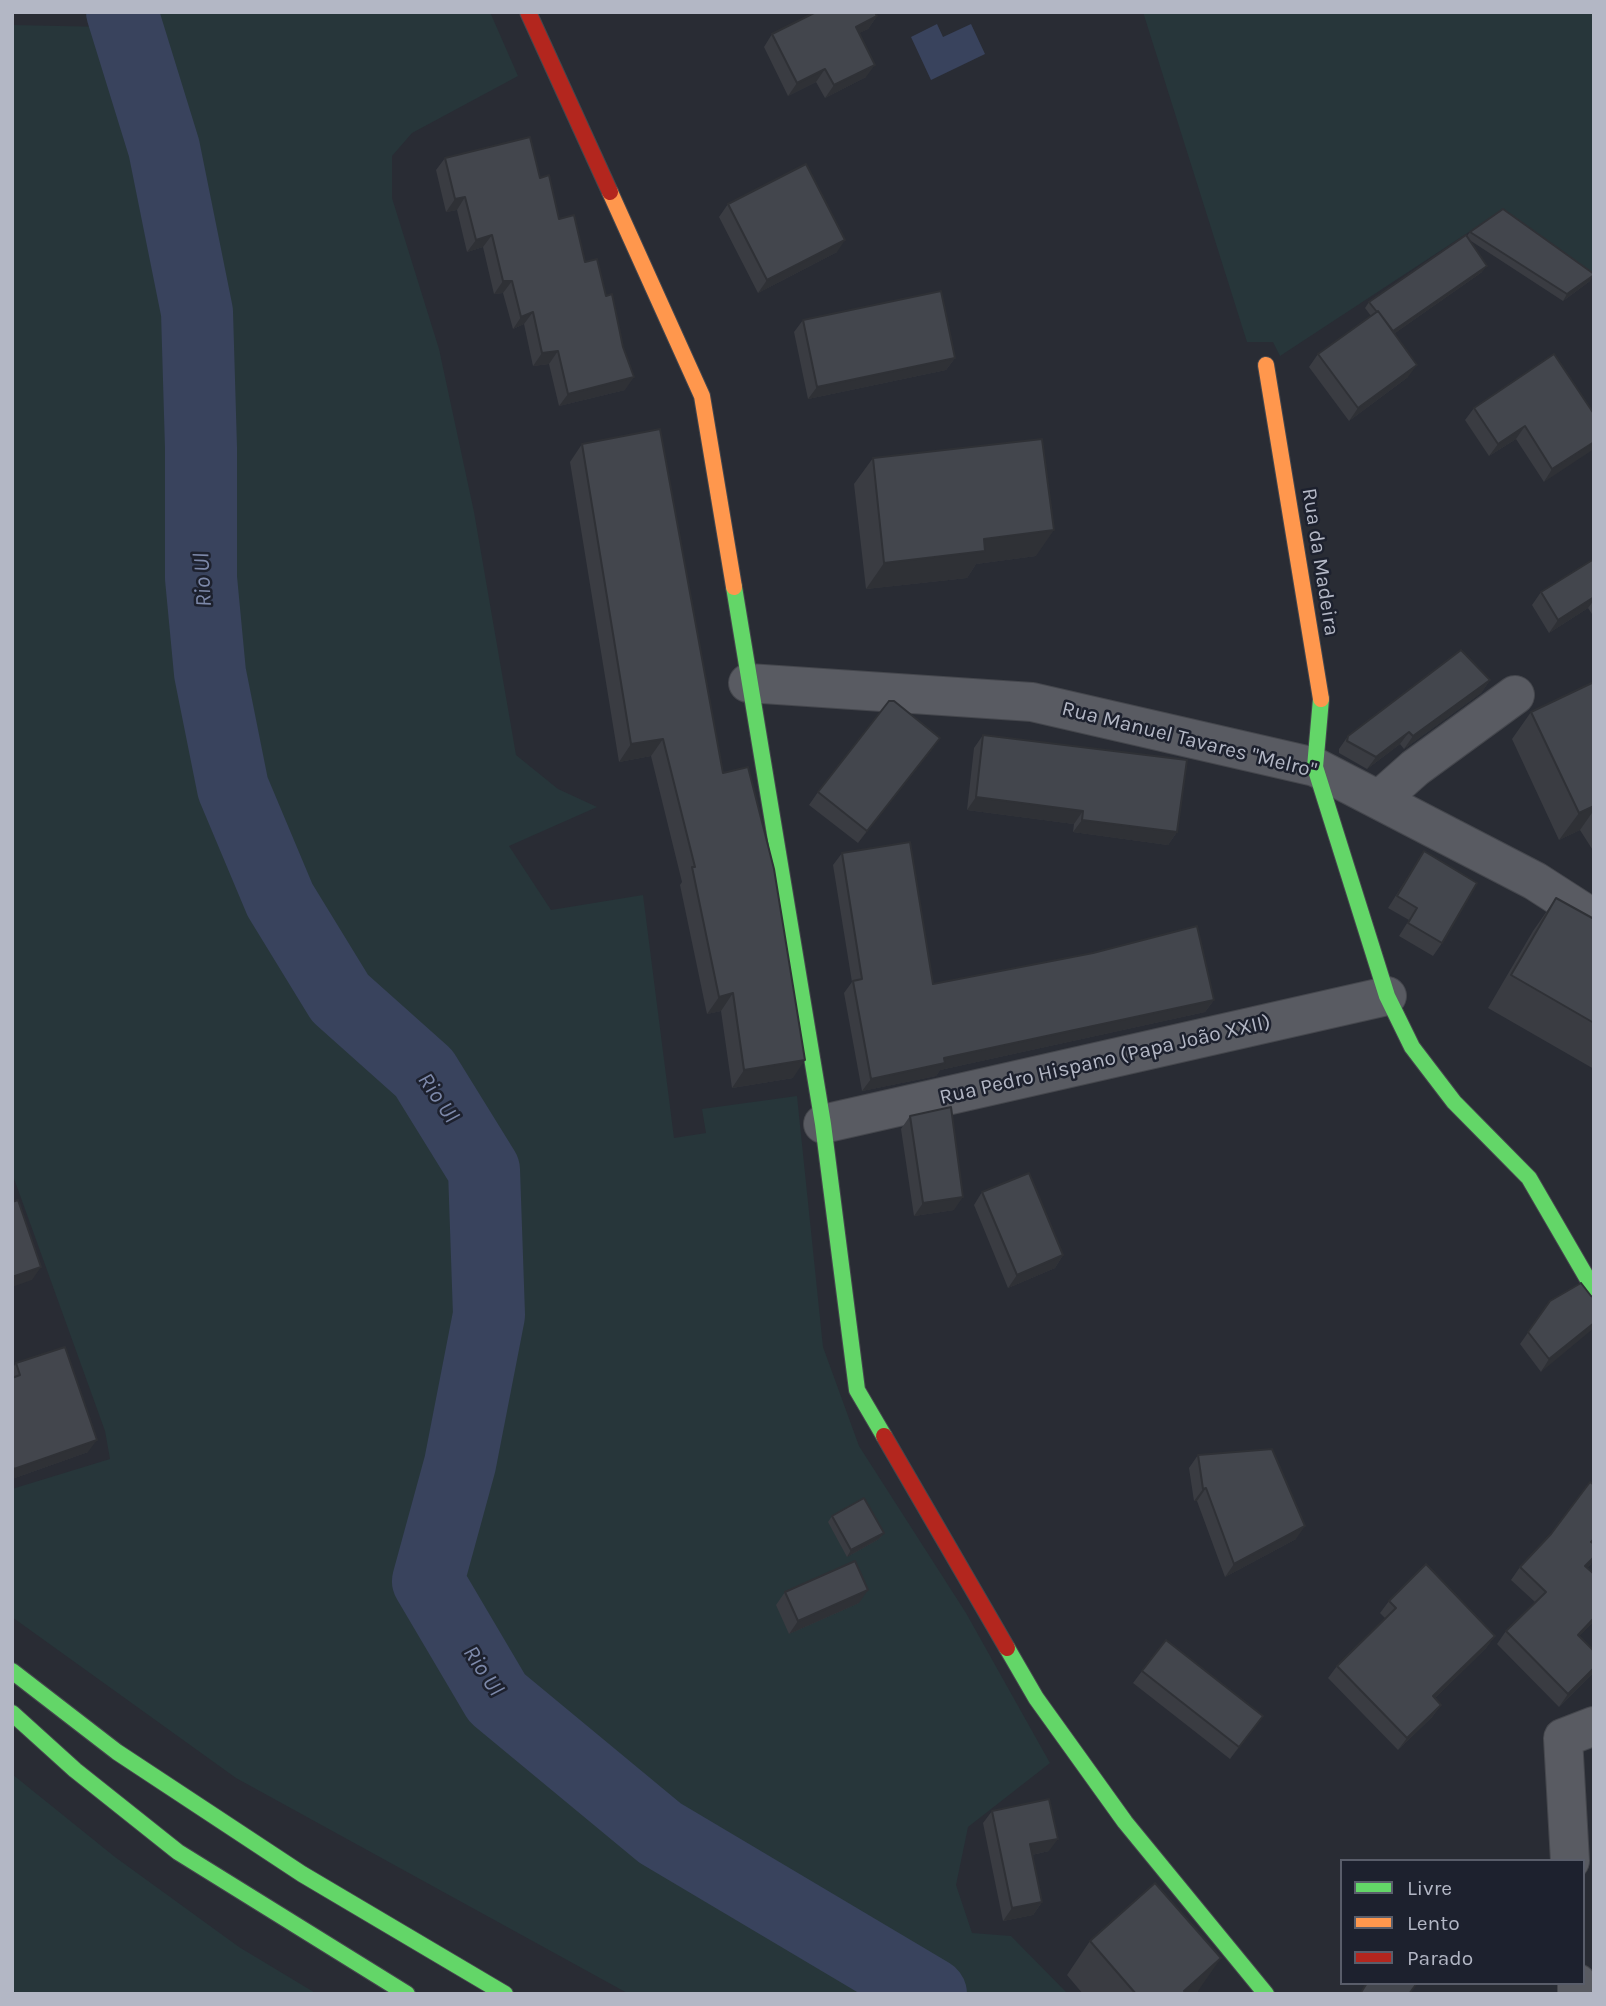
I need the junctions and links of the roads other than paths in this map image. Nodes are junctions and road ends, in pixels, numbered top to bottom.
1 (528, 12) edge
2 (1266, 365) dead end
3 (748, 683) junction
4 (1515, 695) dead end
5 (1315, 767) junction
6 (1379, 800) junction
7 (1594, 919) edge
8 (1387, 996) junction
9 (823, 1124) junction
10 (1594, 1290) edge
11 (12, 1671) edge
12 (12, 1713) edge
13 (1594, 1726) edge
14 (1570, 1859) edge
15 (407, 1994) edge
16 (505, 1994) edge
17 (1266, 1994) edge

1 - 3 main road
2 - 5 main road, Rua da Madeira
3 - 5 street, Rua Manuel Tavares "Melro"
3 - 9 main road
4 - 6 street
5 - 6 street, Rua Manuel Tavares "Melro"
5 - 8 main road
6 - 7 street, Rua Manuel Tavares "Melro"
8 - 9 street, Rua Pedro Hispano (Papa João XXII)
8 - 10 main road
9 - 17 main road
11 - 16 main road
12 - 15 main road
13 - 14 street

